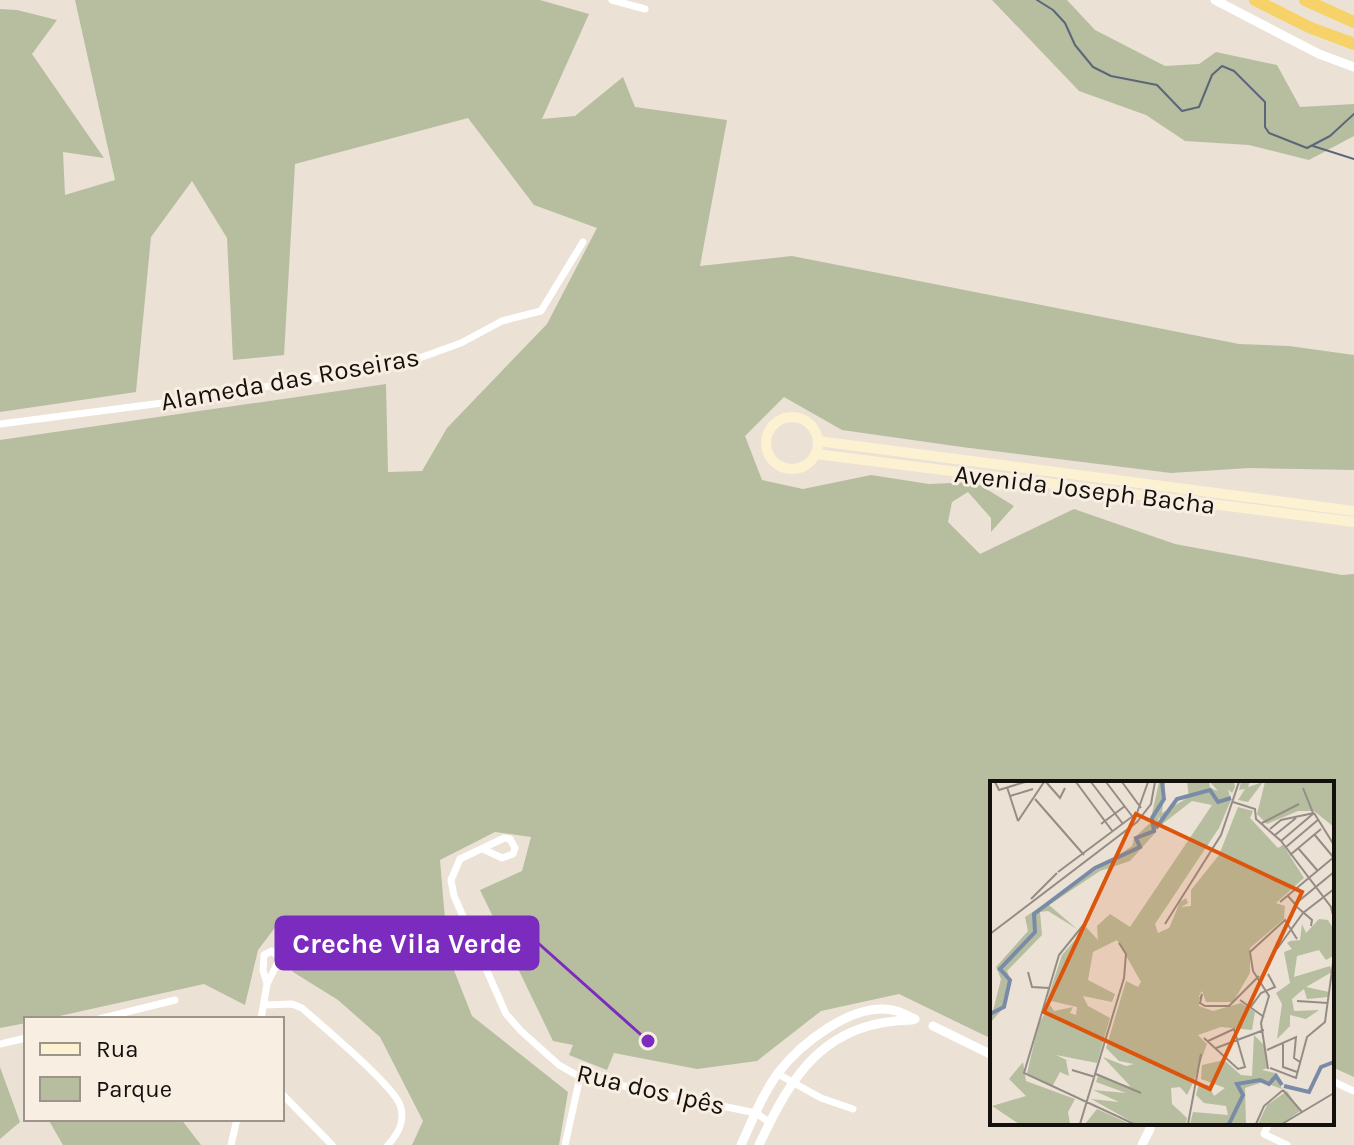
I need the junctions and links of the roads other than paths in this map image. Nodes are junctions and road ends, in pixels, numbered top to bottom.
1 (612, 0) edge
2 (1215, 0) edge
3 (1255, 0) edge
4 (1305, 0) edge
5 (1322, 0) edge
6 (645, 9) dead end
7 (1354, 16) edge
8 (1354, 22) edge
9 (1354, 44) edge
10 (1354, 67) edge
11 (583, 242) dead end
12 (0, 424) edge
13 (818, 441) junction
14 (816, 454) junction
15 (1354, 511) edge
16 (1354, 522) edge
17 (483, 849) dead end
18 (267, 984) dead end
19 (175, 1000) dead end
20 (265, 1005) junction
21 (107, 1017) edge
22 (262, 1017) edge
23 (915, 1019) junction
24 (933, 1026) joint
25 (24, 1038) edge
26 (0, 1044) edge
27 (990, 1054) edge
28 (778, 1074) junction
29 (580, 1077) junction
30 (792, 1080) junction
31 (1334, 1082) edge
32 (1354, 1091) edge
33 (284, 1096) edge
34 (853, 1109) dead end
35 (756, 1113) junction
36 (237, 1121) edge
37 (769, 1122) junction
38 (1268, 1125) edge
39 (1150, 1126) edge
40 (231, 1145) edge
41 (332, 1145) edge
42 (388, 1145) edge
43 (565, 1145) edge
44 (741, 1145) edge
45 (759, 1145) edge
46 (1142, 1145) edge
47 (1287, 1145) edge

1 - 6 street
2 - 10 street
3 - 9 highway
4 - 8 highway
5 - 7 highway
11 - 12 street, Alameda das Roseiras
13 - 14 main road
13 - 14 main road, Avenida Joseph Bacha
13 - 15 main road, Avenida Joseph Bacha
14 - 16 main road, Avenida Joseph Bacha
17 - 29 street, Rua dos Ipês
18 - 20 street
19 - 21 street
20 - 22 street
20 - 42 street
23 - 24 street
23 - 28 street
23 - 30 street
24 - 27 street
25 - 26 street
28 - 30 street
28 - 35 street
29 - 35 street, Rua dos Ipês
29 - 43 street
30 - 34 street
30 - 37 street
31 - 32 street
33 - 41 street
35 - 37 street, Rua dos Ipês
35 - 44 street
36 - 40 street
37 - 45 street
38 - 47 street
39 - 46 street

